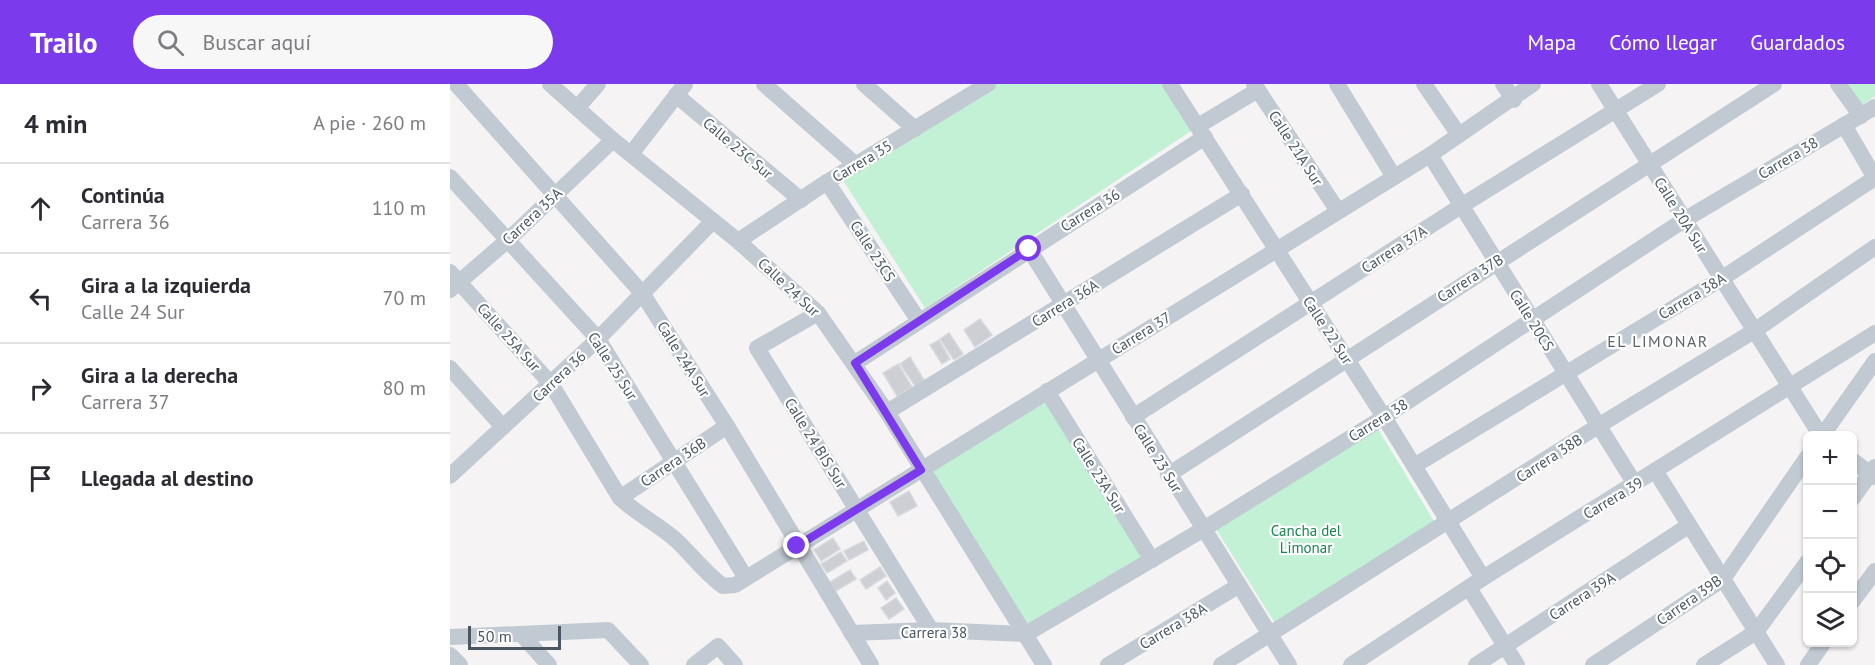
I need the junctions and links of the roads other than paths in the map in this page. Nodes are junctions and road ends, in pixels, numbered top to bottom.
1 (453, 84) edge
2 (550, 84) edge
3 (598, 84) edge
4 (764, 84) edge
5 (864, 84) edge
6 (988, 84) edge
7 (1170, 84) edge
8 (1337, 84) edge
9 (1424, 84) edge
10 (1503, 84) edge
11 (1533, 84) edge
12 (1599, 84) edge
13 (1658, 84) edge
14 (1774, 84) edge
15 (1838, 84) edge
16 (1256, 87) edge
17 (681, 89) edge
18 (966, 89) edge
19 (1514, 100) junction
20 (578, 107) junction
21 (1615, 110) junction
22 (1868, 112) edge
23 (1844, 125) junction
24 (915, 129) junction
25 (1201, 132) junction
26 (1459, 135) junction
27 (613, 140) junction
28 (631, 154) junction
29 (1430, 155) junction
30 (1648, 164) junction
31 (856, 165) junction
32 (450, 177) edge
33 (1394, 177) junction
34 (1875, 178) edge
35 (827, 182) junction
36 (1242, 194) junction
37 (554, 195) junction
38 (801, 200) junction
39 (1461, 206) junction
40 (1338, 211) junction
41 (1684, 220) junction
42 (713, 221) junction
43 (508, 239) junction
44 (738, 241) junction
45 (1875, 248) edge
46 (1029, 249) junction
47 (1276, 249) junction
48 (1496, 262) junction
49 (1721, 279) junction
50 (453, 281) edge
51 (642, 293) junction
52 (1311, 303) junction
53 (1063, 305) junction
54 (818, 313) junction
55 (1532, 319) junction
56 (919, 321) junction
57 (1754, 331) junction
58 (1875, 333) edge
59 (598, 339) junction
60 (1347, 359) junction
61 (1097, 360) junction
62 (1875, 361) edge
63 (855, 363) junction
64 (450, 368) edge
65 (1565, 372) junction
66 (551, 384) junction
67 (1788, 387) junction
68 (1047, 391) junction
69 (887, 412) junction
70 (1133, 417) junction
71 (1384, 417) junction
72 (727, 426) junction
73 (1598, 426) junction
74 (503, 427) junction
75 (1818, 431) edge
76 (1824, 431) edge
77 (673, 462) junction
78 (1857, 462) edge
79 (1803, 463) edge
80 (453, 466) edge
81 (1414, 466) junction
82 (921, 470) junction
83 (1656, 472) junction
84 (1874, 472) edge
85 (1168, 475) junction
86 (1635, 484) junction
87 (1857, 493) edge
88 (620, 498) junction
89 (857, 510) junction
90 (1449, 523) junction
91 (1689, 526) junction
92 (1202, 530) junction
93 (797, 546) junction
94 (1152, 560) junction
95 (1803, 568) edge
96 (1875, 571) edge
97 (746, 578) junction
98 (1483, 578) junction
99 (1723, 579) junction
100 (1238, 586) junction
101 (1469, 588) junction
102 (1857, 595) edge
103 (931, 630) junction
104 (1756, 632) junction
105 (851, 633) junction
106 (1026, 634) junction
107 (522, 635) junction
108 (1269, 635) junction
109 (450, 637) edge
110 (1505, 647) junction
111 (1821, 647) edge
112 (450, 655) edge
113 (460, 665) edge
114 (549, 665) edge
115 (641, 665) edge
116 (694, 665) edge
117 (735, 665) edge
118 (871, 665) edge
119 (1044, 665) edge
120 (1108, 665) edge
121 (1221, 665) edge
122 (1289, 665) edge
123 (1351, 665) edge
124 (1476, 665) edge
125 (1517, 665) edge
126 (1593, 665) edge
127 (1704, 665) edge
128 (1777, 665) edge
129 (1808, 665) edge

1 - 37 street, Calle 24A Sur
2 - 20 street, Calle 24 Sur
3 - 20 street
4 - 31 street
5 - 24 street
6 - 18 street, Carrera 35
7 - 25 street, Calle 22 Sur
8 - 33 street
9 - 26 street
10 - 19 street
11 - 19 street, Carrera 37
12 - 21 street, Calle 20A Sur
13 - 21 street, Carrera 37A
14 - 30 street, Carrera 37B
15 - 22 street
16 - 25 street, Carrera 36
16 - 40 street, Calle 21A Sur
17 - 28 street
17 - 38 street, Calle 23C Sur
18 - 24 street, Carrera 35
19 - 26 street, Carrera 37
20 - 27 street, Calle 24 Sur
21 - 30 street, Calle 20A Sur
21 - 39 street, Carrera 37A
22 - 23 street, Carrera 38
23 - 34 street
23 - 41 street, Carrera 38
24 - 31 street, Carrera 35
25 - 36 street, Calle 22 Sur
25 - 46 street, Carrera 36
26 - 29 street, Carrera 37
27 - 28 street, Calle 24 Sur
27 - 37 street, Carrera 35A
28 - 42 street, Calle 24 Sur
29 - 33 street, Carrera 37
29 - 39 street, Calle 20CS
30 - 41 street, Calle 20A Sur
30 - 48 street, Carrera 37B
31 - 35 street, Carrera 35
32 - 43 street, Calle 25 Sur
33 - 40 street, Carrera 37
34 - 49 street, Carrera 38A
35 - 38 street, Carrera 35
35 - 56 street, Calle 23CS
36 - 47 street, Calle 22 Sur
36 - 53 street, Carrera 36A
37 - 43 street, Carrera 35A
37 - 51 street, Calle 24A Sur
38 - 44 street, Carrera 35
39 - 48 street, Calle 20CS
39 - 52 street, Carrera 37A
40 - 47 street, Carrera 37
41 - 49 street, Calle 20A Sur
41 - 55 street, Carrera 38
42 - 44 street, Calle 24 Sur
42 - 51 street, Carrera 36
43 - 50 street, Carrera 35A
43 - 59 street, Calle 25 Sur
44 - 54 street, Calle 24 Sur
45 - 57 street, Carrera 38B
46 - 53 street, Calle 23 Sur
46 - 56 street, Carrera 36
47 - 52 street, Calle 22 Sur
47 - 61 street, Carrera 37
48 - 55 street, Calle 20CS
48 - 60 street, Carrera 37B
49 - 57 street, Calle 20A Sur
49 - 65 street, Carrera 38A
50 - 66 street, Calle 25A Sur
51 - 59 street, Carrera 36
51 - 72 street, Calle 24A Sur
52 - 60 street, Calle 22 Sur
52 - 70 street, Carrera 37A
53 - 61 street, Calle 23 Sur
53 - 69 street, Carrera 36A
54 - 63 street, Calle 24 Sur
54 - 89 street, Calle 24 BIS Sur
55 - 65 street, Calle 20CS
55 - 71 street, Carrera 38
56 - 63 street, Carrera 36
57 - 67 street, Calle 20A Sur
57 - 73 street, Carrera 38B
58 - 67 street, Carrera 39
59 - 66 street, Carrera 36
59 - 77 street, Calle 25 Sur
60 - 71 street, Calle 22 Sur
60 - 85 street, Carrera 37B
61 - 68 street, Carrera 37
61 - 70 street, Calle 23 Sur
62 - 76 street
63 - 69 street, Calle 24 Sur
64 - 74 street
65 - 73 street, Calle 20CS
65 - 81 street, Carrera 38A
66 - 74 street, Carrera 36
66 - 88 street, Calle 25A Sur
67 - 75 street, Calle 20A Sur
67 - 83 street, Carrera 39
68 - 82 street, Carrera 37
68 - 94 street, Calle 23A Sur
69 - 82 street, Calle 24 Sur
70 - 85 street, Calle 23 Sur
71 - 81 street, Calle 22 Sur
71 - 92 street, Carrera 38
72 - 77 street, Carrera 36B
72 - 93 street, Calle 24A Sur
73 - 86 street, Calle 20CS
73 - 90 street, Carrera 38B
74 - 80 street, Carrera 36
77 - 88 street, Carrera 36B
77 - 97 street, Calle 25 Sur
78 - 84 street
79 - 99 street, Carrera 39B
81 - 90 street, Calle 22 Sur
82 - 89 street, Carrera 37
82 - 106 street, Calle 24 Sur
83 - 86 street, Carrera 39
83 - 91 street
84 - 87 street
85 - 92 street, Calle 23 Sur
86 - 98 street, Carrera 39
88 - 97 street, Calle 25A Sur
89 - 93 street, Carrera 37
89 - 103 street, Calle 24 BIS Sur
90 - 98 street, Calle 22 Sur
90 - 108 street, Carrera 38B
91 - 99 street
91 - 110 street, Carrera 39A
92 - 94 street, Carrera 38
92 - 100 street, Calle 23 Sur
93 - 97 street, Carrera 37
93 - 105 street, Calle 24A Sur
94 - 106 street, Carrera 38
95 - 104 street
96 - 102 street
98 - 101 street, Carrera 39
99 - 104 street
99 - 126 street, Carrera 39B
100 - 108 street, Calle 23 Sur
100 - 120 street, Carrera 38A
101 - 110 street
101 - 123 street, Carrera 39
103 - 105 street, Carrera 38
103 - 106 street, Carrera 38
104 - 127 street
104 - 128 street
105 - 118 street, Calle 24A Sur
106 - 119 street, Calle 24 Sur
107 - 109 street
107 - 114 street
107 - 115 street
108 - 121 street, Carrera 38B
108 - 122 street, Calle 23 Sur
110 - 124 street, Carrera 39A
110 - 125 street
111 - 129 street
112 - 113 street
116 - 117 street

